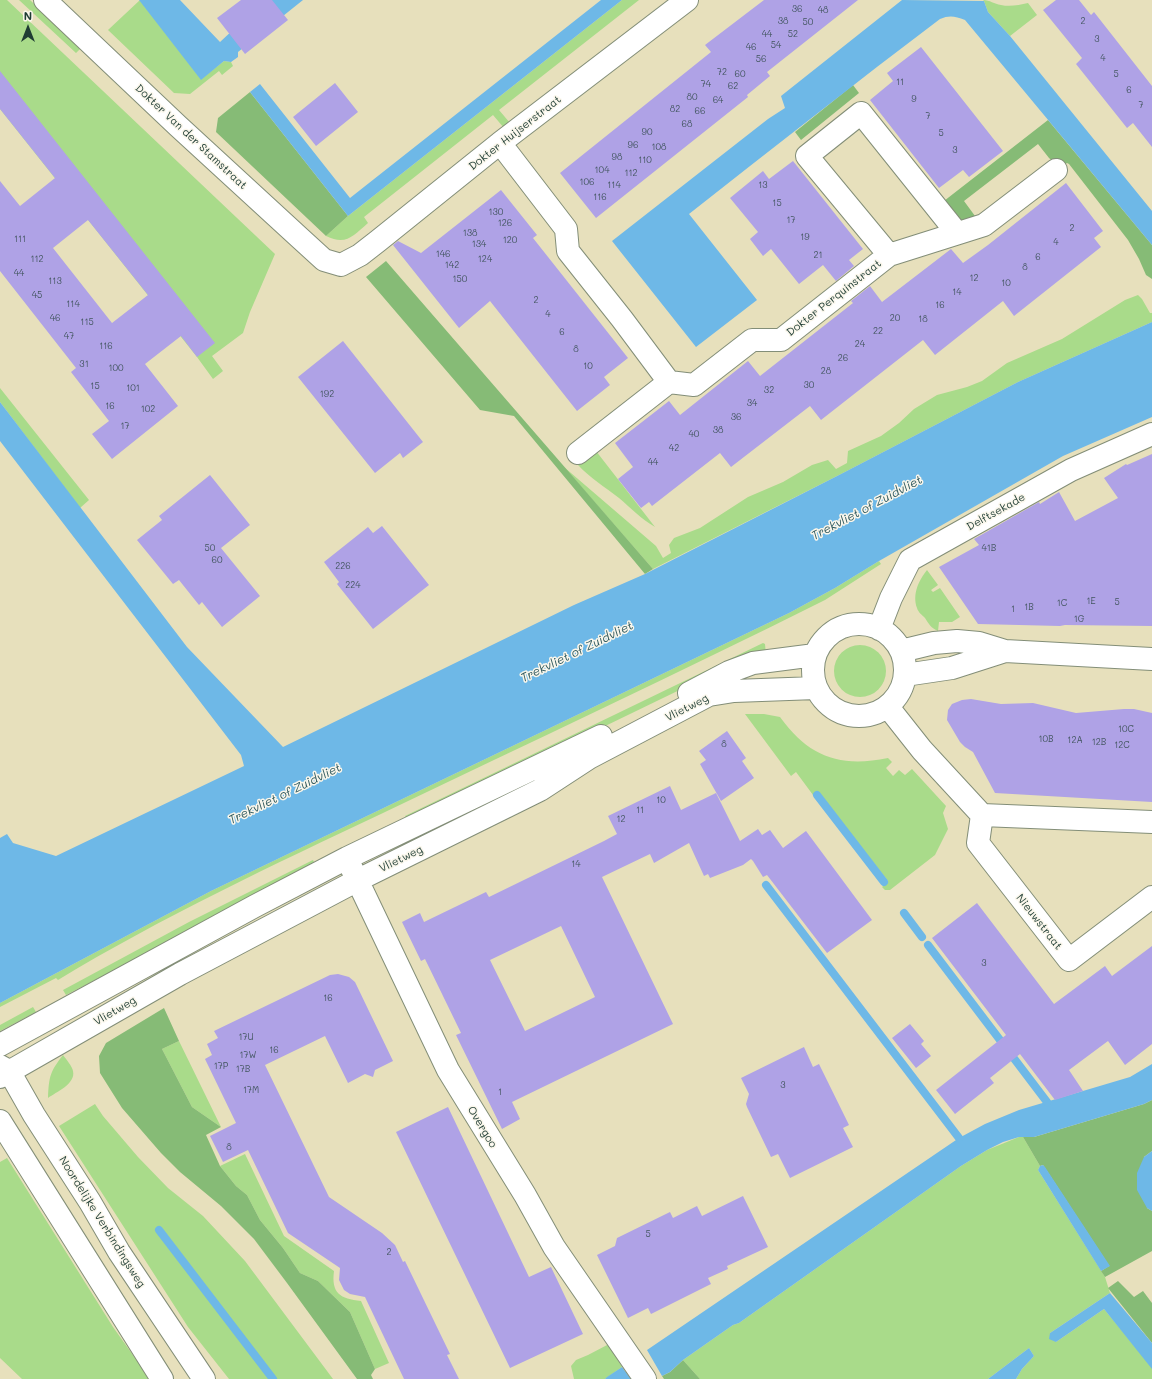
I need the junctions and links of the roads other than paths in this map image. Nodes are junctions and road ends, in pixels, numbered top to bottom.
1 (46, 0) edge
2 (687, 0) edge
3 (500, 144) junction
4 (1056, 170) dead end
5 (957, 233) junction
6 (889, 255) junction
7 (341, 265) joint
8 (669, 382) junction
9 (1152, 434) edge
10 (578, 453) dead end
11 (879, 629) junction
12 (901, 651) junction
13 (1005, 652) junction
14 (815, 655) junction
15 (1152, 659) edge
16 (905, 675) junction
17 (816, 688) junction
18 (888, 707) junction
19 (982, 815) junction
20 (1152, 822) edge
21 (347, 858) junction
22 (358, 880) junction
23 (1152, 897) edge
24 (0, 1045) edge
25 (3, 1071) edge
26 (0, 1121) edge
27 (162, 1379) edge
28 (204, 1379) edge
29 (645, 1379) edge

1 - 7 street, Dokter Van der Stamstraat
2 - 3 street, Dokter Huijserstraat
3 - 7 street, Dokter Huijserstraat
3 - 8 street
4 - 5 street, Dokter Perquinstraat
5 - 6 street, Dokter Perquinstraat
5 - 6 street, Dokter Perquinstraat
6 - 8 street, Dokter Perquinstraat
8 - 10 street
9 - 11 street, Delftsekade
11 - 12 street
11 - 14 street
12 - 13 street
12 - 16 street
13 - 15 street
13 - 16 street
14 - 17 street
14 - 21 street, Vlietweg
16 - 18 street
17 - 18 street
17 - 22 street, Vlietweg
18 - 19 street
19 - 20 street
19 - 23 street, Nieuwstraat
21 - 22 street, Overgoo
21 - 24 street, Vlietweg
22 - 25 street, Vlietweg
22 - 29 street, Overgoo
25 - 28 street, Noordelijke Verbindingsweg
26 - 27 street

